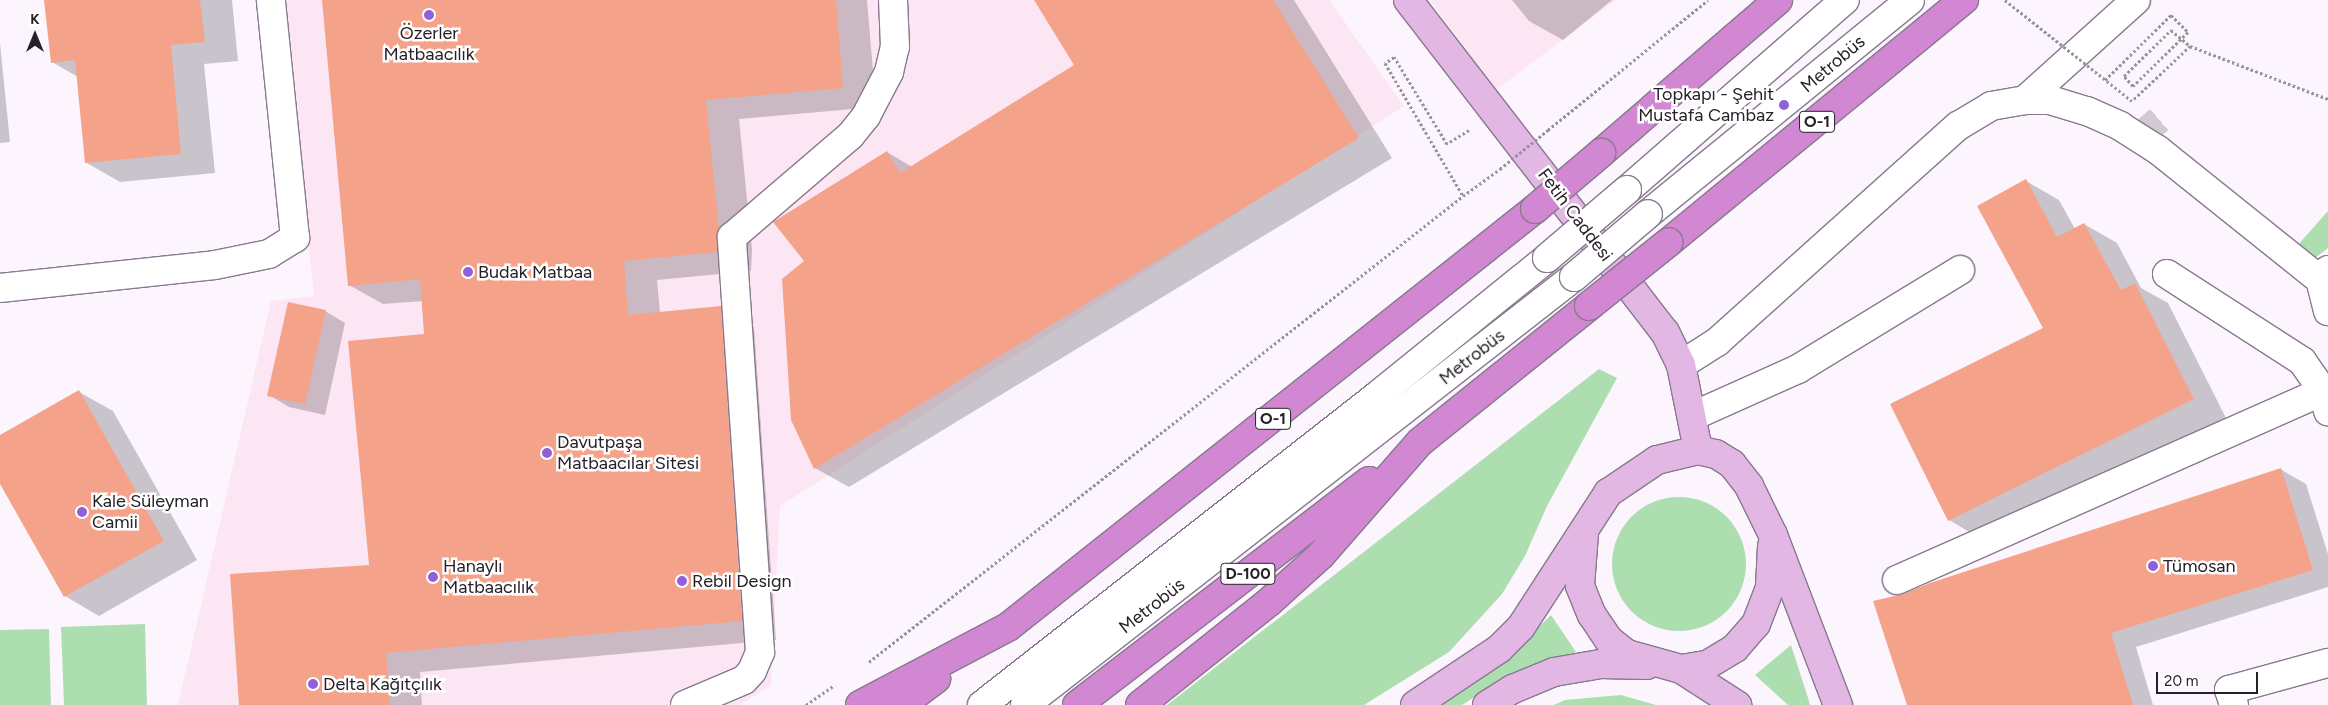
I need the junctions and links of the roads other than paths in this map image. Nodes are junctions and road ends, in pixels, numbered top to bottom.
1 (271, 0) edge
2 (893, 0) edge
3 (1408, 0) edge
4 (1778, 0) edge
5 (1845, 0) edge
6 (1910, 0) edge
7 (1964, 0) edge
8 (2136, 0) edge
9 (2025, 100) junction
10 (1960, 270) dead end
11 (2167, 274) dead end
12 (2326, 276) edge
13 (0, 288) edge
14 (2328, 311) edge
15 (1681, 365) junction
16 (2325, 401) edge
17 (1693, 416) junction
18 (1420, 442) junction
19 (1698, 450) junction
20 (1585, 530) junction
21 (1772, 535) junction
22 (1897, 580) dead end
23 (1008, 627) junction
24 (2328, 663) edge
25 (1671, 667) junction
26 (685, 705) edge
27 (860, 705) edge
28 (901, 705) edge
29 (982, 705) edge
30 (1025, 705) edge
31 (1077, 705) edge
32 (1140, 705) edge
33 (1415, 705) edge
34 (1487, 705) edge
35 (1737, 705) edge
36 (1838, 705) edge
37 (2234, 705) edge

1 - 13 street
2 - 26 street
3 - 15 main road, Fetih Caddesi
4 - 23 highway, O-1, bridge
5 - 29 street, Metrobüs, bridge
6 - 30 street, Metrobüs, bridge
7 - 18 highway, O-1, bridge
8 - 9 street
9 - 12 street
9 - 15 street
10 - 17 street
11 - 16 street
12 - 14 street
15 - 17 main road, Fetih Caddesi
16 - 22 street
17 - 19 main road, Fetih Caddesi
18 - 31 highway, D-100
18 - 32 highway
19 - 20 main road
19 - 21 main road
20 - 25 main road
20 - 33 main road
21 - 25 main road
21 - 36 main road
23 - 27 highway
23 - 28 highway
24 - 37 street
25 - 34 main road
25 - 35 main road

